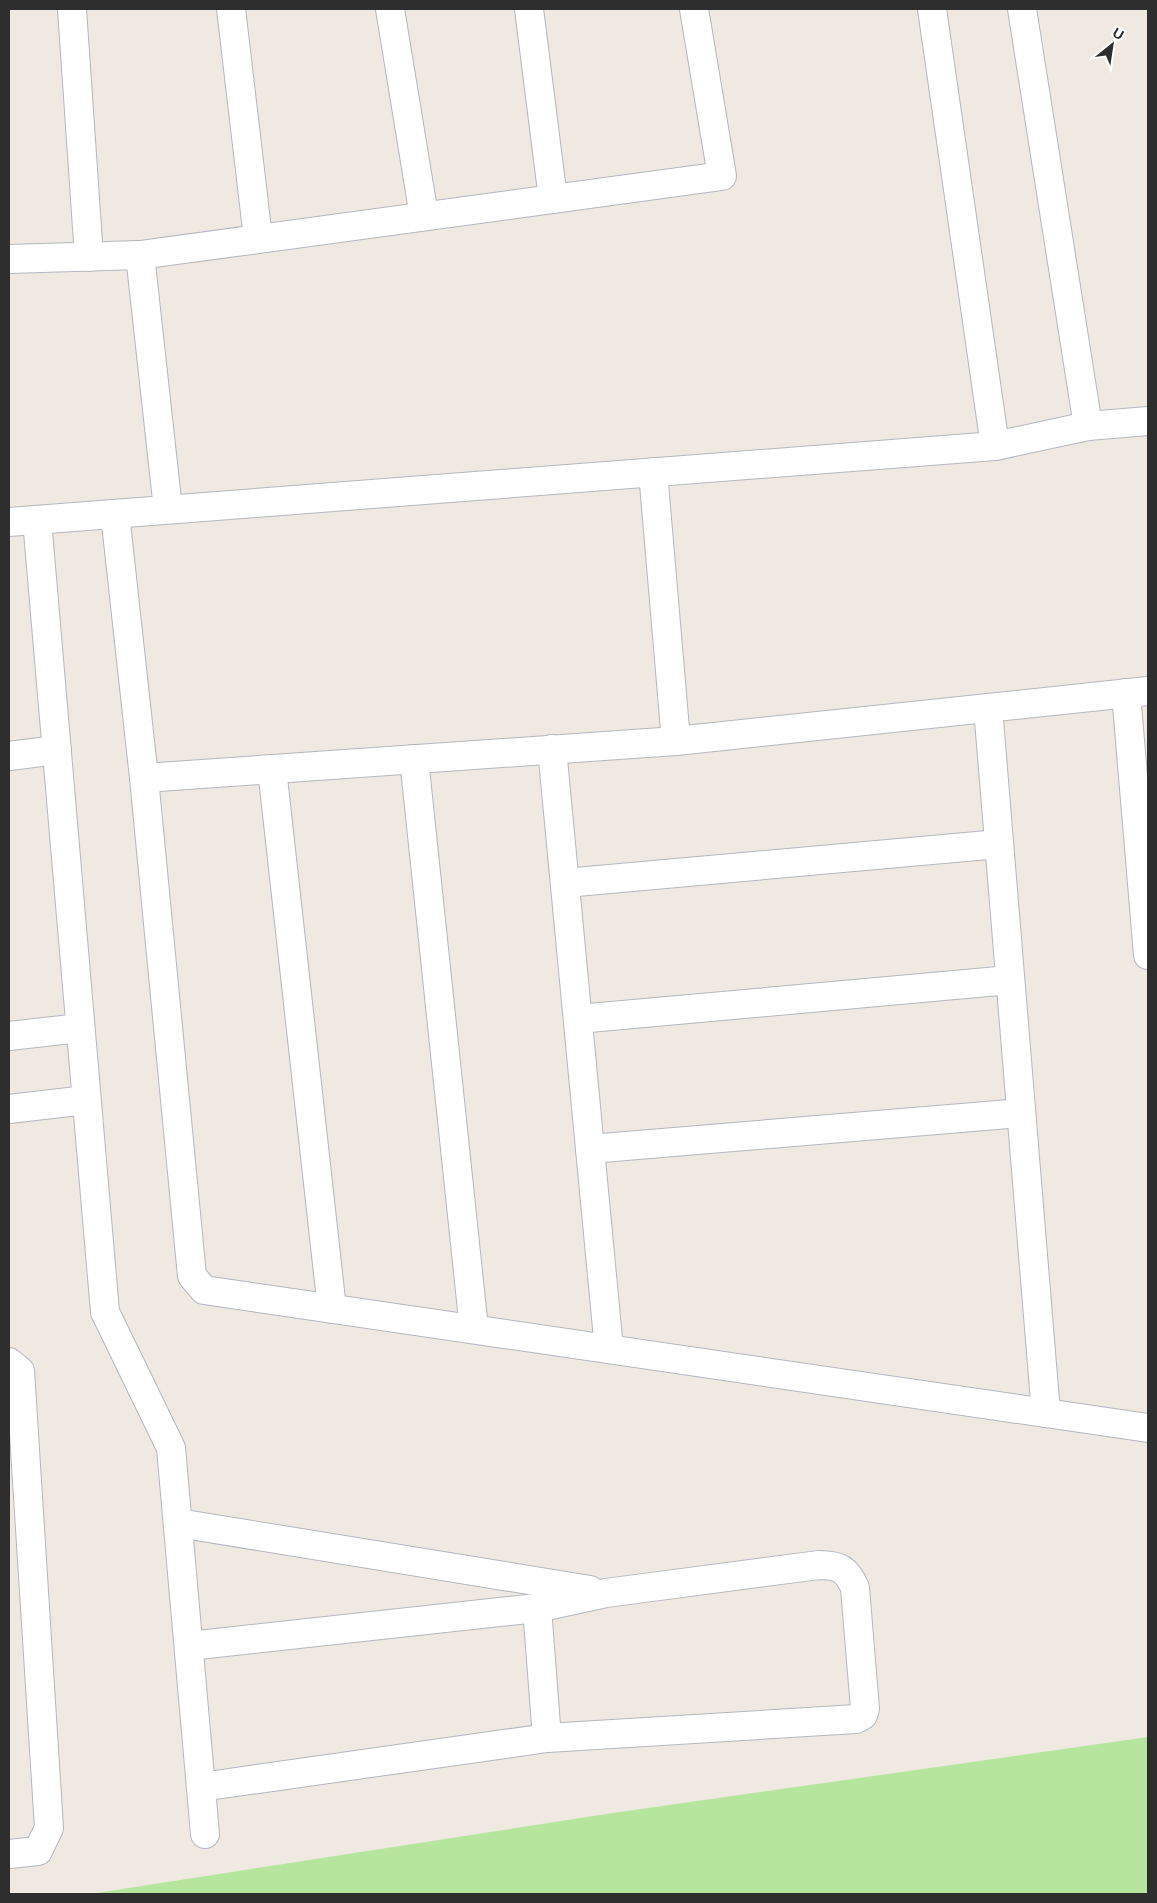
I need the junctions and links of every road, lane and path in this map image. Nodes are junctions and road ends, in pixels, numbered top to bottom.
1 (72, 9) edge
2 (231, 9) edge
3 (390, 9) edge
4 (529, 9) edge
5 (694, 9) edge
6 (932, 9) edge
7 (1022, 9) edge
8 (553, 199) junction
9 (424, 216) junction
10 (258, 238) junction
11 (140, 255) junction
12 (89, 257) junction
13 (9, 259) edge
14 (1148, 421) edge
15 (1088, 426) junction
16 (995, 446) junction
17 (653, 472) junction
18 (168, 510) junction
19 (115, 514) junction
20 (37, 520) junction
21 (9, 522) edge
22 (1137, 692) edge
23 (988, 708) junction
24 (676, 741) junction
25 (552, 749) junction
26 (57, 750) junction
27 (9, 756) edge
28 (414, 760) junction
29 (272, 769) junction
30 (144, 778) junction
31 (999, 844) junction
32 (565, 882) junction
33 (1148, 955) edge
34 (1010, 980) junction
35 (578, 1019) junction
36 (80, 1028) junction
37 (9, 1036) edge
38 (86, 1100) junction
39 (9, 1109) edge
40 (1021, 1114) junction
41 (590, 1149) junction
42 (332, 1309) junction
43 (474, 1329) junction
44 (609, 1349) junction
45 (9, 1362) edge
46 (1046, 1414) junction
47 (1148, 1428) edge
48 (178, 1523) junction
49 (606, 1593) junction
50 (537, 1608) junction
51 (188, 1646) junction
52 (547, 1738) junction
53 (201, 1787) junction
54 (205, 1834) dead end
55 (9, 1854) edge

1 - 12 street
2 - 10 street
3 - 9 street
4 - 8 street
5 - 8 street
6 - 16 street
7 - 15 street
8 - 9 street
9 - 10 street
10 - 11 street
11 - 12 street
11 - 18 street
12 - 13 street
14 - 15 street
15 - 16 street
16 - 17 street
17 - 18 street
17 - 24 street
18 - 19 street
19 - 20 street
19 - 30 street
20 - 21 street
20 - 26 street
22 - 23 street
22 - 33 street
23 - 24 street
23 - 31 street
24 - 25 street
25 - 28 street
25 - 32 street
26 - 27 street
26 - 36 street
28 - 29 street
28 - 43 street
29 - 30 street
29 - 42 street
30 - 42 street
31 - 32 street
31 - 34 street
32 - 35 street
34 - 35 street
34 - 40 street
35 - 41 street
36 - 37 street
36 - 38 street
38 - 39 street
38 - 48 street
40 - 41 street
40 - 46 street
41 - 44 street
42 - 43 street
43 - 44 street
44 - 46 street
45 - 55 street
46 - 47 street
48 - 49 street
48 - 51 street
49 - 50 street
49 - 52 street
50 - 51 street
50 - 52 street
51 - 53 street
52 - 53 street
53 - 54 street

